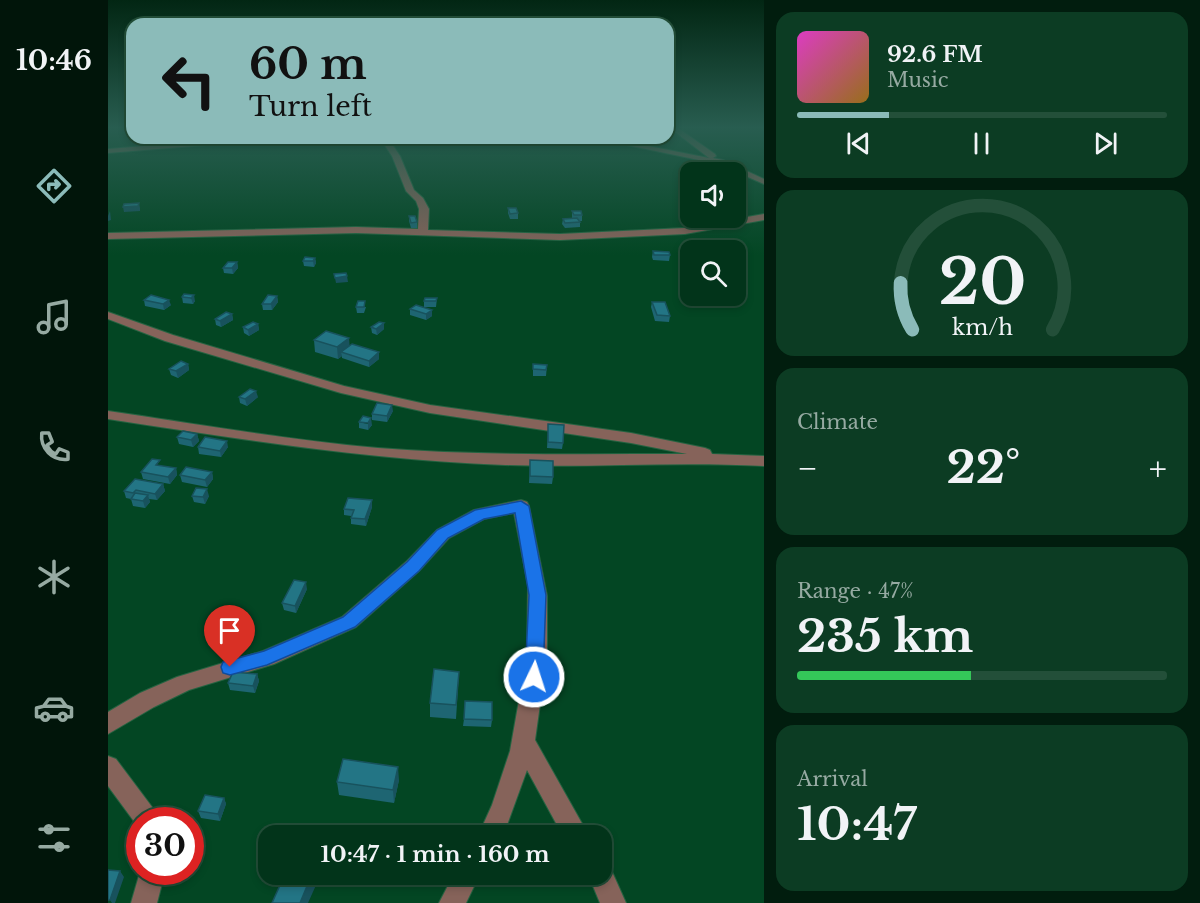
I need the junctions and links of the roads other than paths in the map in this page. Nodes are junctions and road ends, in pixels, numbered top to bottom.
1 (402, 170) edge
2 (746, 174) edge
3 (764, 182) edge
4 (764, 217) edge
5 (423, 233) junction
6 (108, 236) edge
7 (108, 315) edge
8 (108, 415) edge
9 (741, 460) junction
10 (764, 461) edge
11 (108, 724) edge
12 (523, 741) junction
13 (108, 767) edge
14 (138, 807) edge
15 (495, 825) edge
16 (571, 825) edge
17 (149, 885) edge
18 (462, 885) edge
19 (605, 885) edge
20 (144, 903) edge
21 (452, 903) edge
22 (613, 903) edge

1 - 5 street
2 - 3 street
4 - 5 street
5 - 6 street
7 - 9 street
8 - 9 street
9 - 10 street
11 - 12 street
12 - 15 street
12 - 16 street
13 - 14 street
17 - 20 street
18 - 21 street
19 - 22 street

